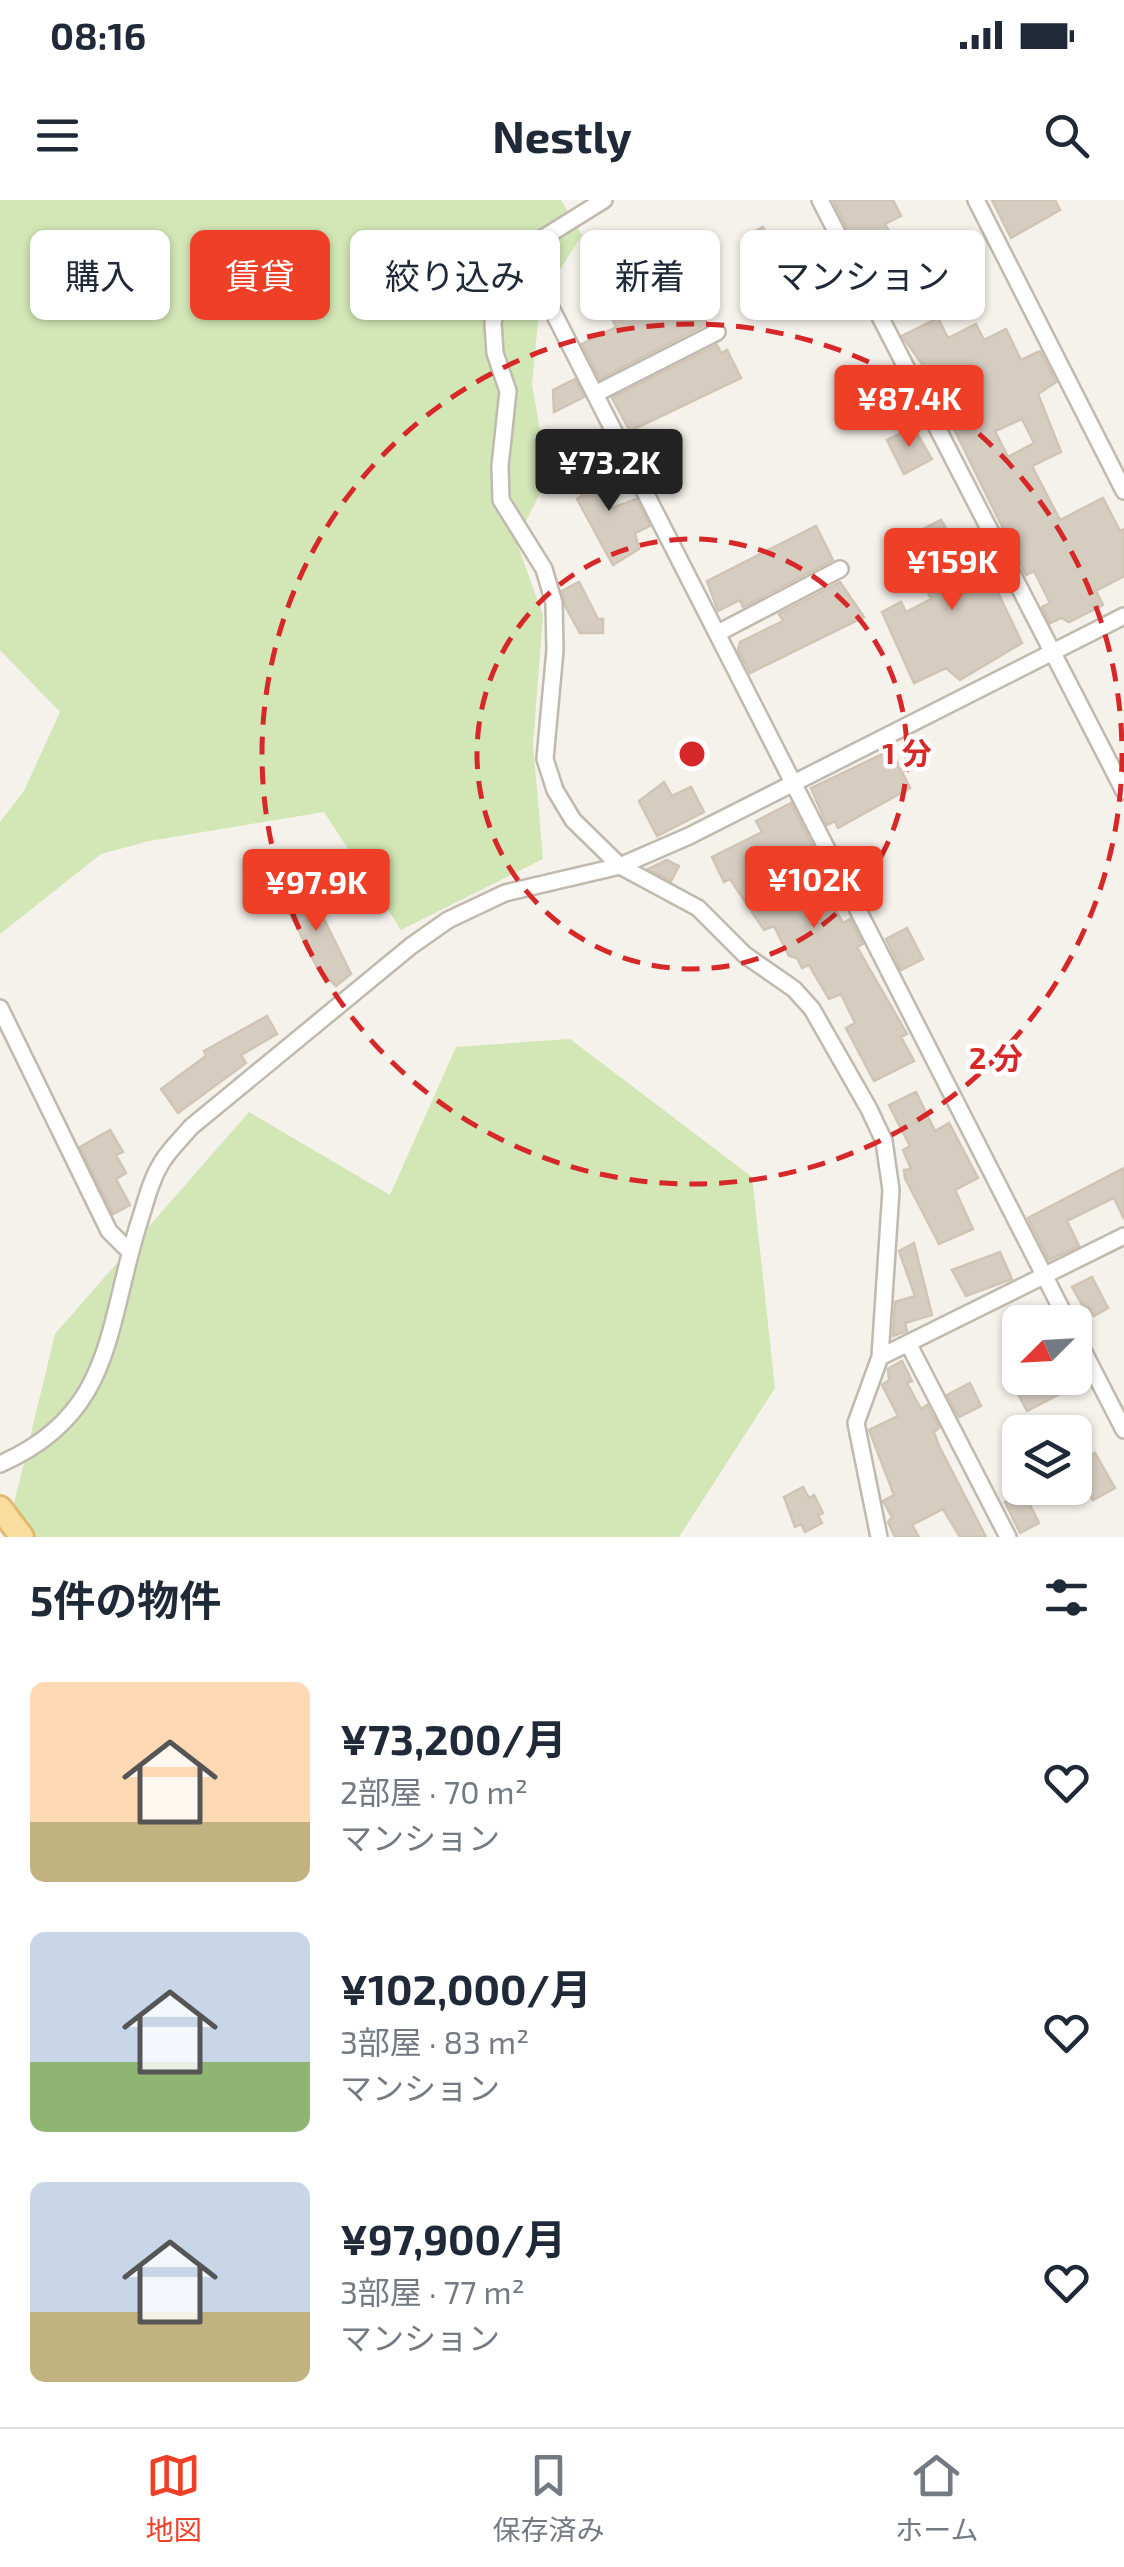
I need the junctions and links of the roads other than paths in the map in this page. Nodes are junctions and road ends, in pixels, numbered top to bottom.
1 (604, 200) edge
2 (820, 200) edge
3 (976, 200) edge
4 (556, 230) edge
5 (494, 320) edge
6 (558, 320) edge
7 (717, 332) dead end
8 (597, 394) junction
9 (1124, 491) edge
10 (840, 570) dead end
11 (1124, 616) edge
12 (718, 632) junction
13 (1053, 652) junction
14 (793, 784) junction
15 (1124, 791) edge
16 (620, 866) junction
17 (0, 1008) edge
18 (1124, 1236) edge
19 (130, 1252) junction
20 (1044, 1276) junction
21 (1059, 1305) edge
22 (909, 1344) junction
23 (880, 1357) junction
24 (1092, 1368) edge
25 (1124, 1430) edge
26 (0, 1464) edge
27 (0, 1508) edge
28 (22, 1537) edge
29 (879, 1537) edge
30 (1008, 1537) edge

1 - 4 street
2 - 13 street
3 - 9 street
5 - 16 street
6 - 8 street
7 - 8 street
8 - 12 street
10 - 12 street
11 - 13 street
12 - 14 street
13 - 14 street
13 - 15 street
14 - 16 street
14 - 20 street
16 - 19 street
16 - 23 street
17 - 19 street
18 - 20 street
19 - 26 street
20 - 21 street
20 - 22 street
22 - 23 street
22 - 30 street
23 - 29 street
24 - 25 street
27 - 28 main road

